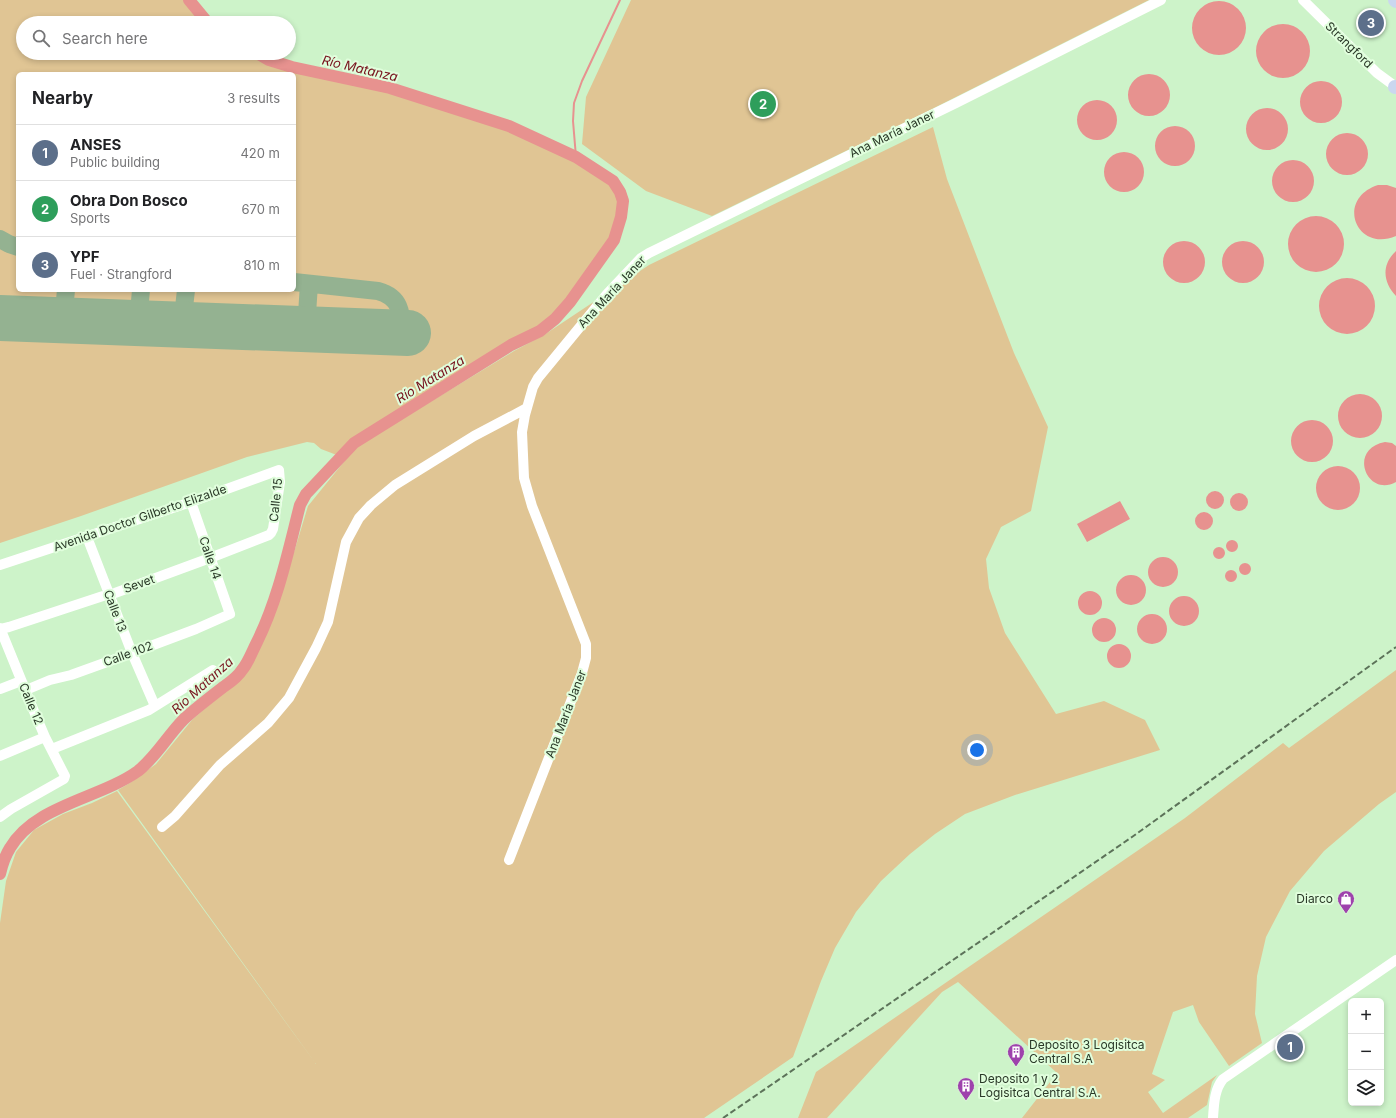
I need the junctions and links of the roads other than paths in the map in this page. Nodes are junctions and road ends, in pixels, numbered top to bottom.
1 (1161, 0) edge
2 (1303, 0) edge
3 (1396, 87) edge
4 (527, 408) junction
5 (279, 470) joint
6 (191, 502) junction
7 (273, 529) joint
8 (87, 536) junction
9 (210, 558) junction
10 (0, 565) edge
11 (109, 594) junction
12 (230, 614) joint
13 (0, 629) edge
14 (132, 653) junction
15 (213, 670) dead end
16 (24, 686) junction
17 (0, 689) edge
18 (156, 706) junction
19 (45, 737) junction
20 (52, 749) junction
21 (0, 756) edge
22 (0, 817) edge
23 (162, 827) dead end
24 (509, 860) dead end
25 (1396, 960) edge
26 (1213, 1118) edge

1 - 4 street, Ana María Janer
2 - 3 street, Strangford
4 - 23 street
4 - 24 street, Ana María Janer
5 - 6 street, Avenida Doctor Gilberto Elizalde
5 - 7 street, Calle 15
6 - 8 street, Avenida Doctor Gilberto Elizalde
6 - 9 street, Calle 14
7 - 9 street, Sevet
8 - 10 street, Avenida Doctor Gilberto Elizalde
8 - 11 street, Calle 13
9 - 11 street, Sevet
9 - 12 street, Calle 14
11 - 13 street, Sevet
11 - 14 street, Calle 13
12 - 14 street, Calle 102
13 - 16 street, Calle 12
14 - 16 street, Calle 102
14 - 18 street, Calle 13
15 - 18 street
16 - 17 street, Calle 102
16 - 19 street, Calle 12
18 - 20 street
19 - 20 street, Calle 12
19 - 21 street
20 - 22 street, Calle 12
25 - 26 street

